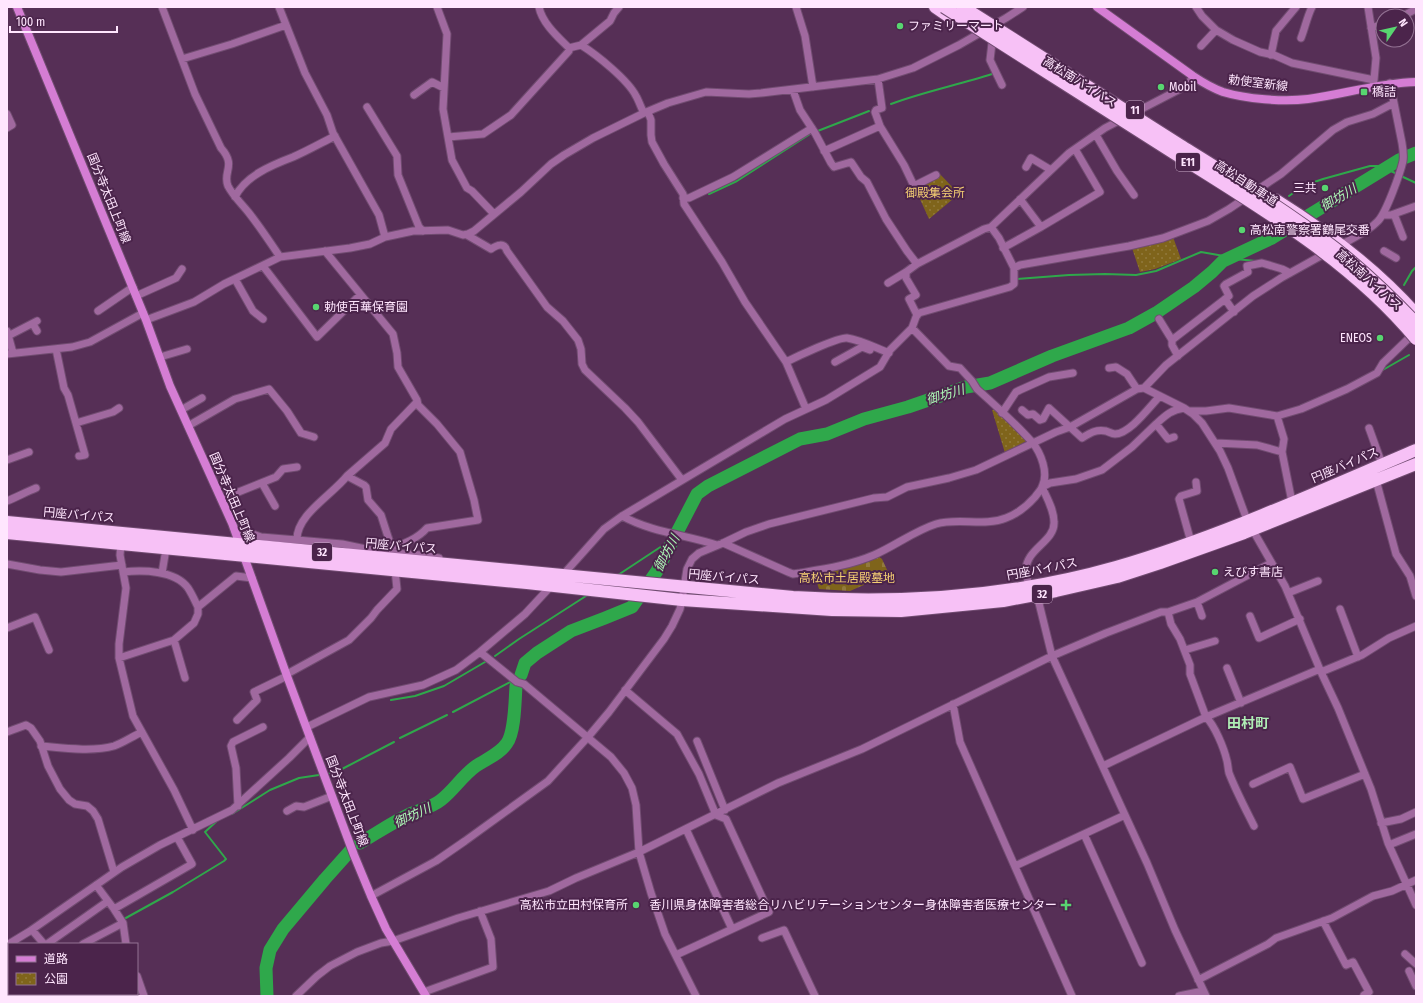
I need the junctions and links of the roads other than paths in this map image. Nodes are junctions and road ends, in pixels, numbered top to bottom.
1 (17, 7) edge
2 (162, 7) edge
3 (279, 7) edge
4 (437, 7) edge
5 (539, 7) edge
6 (619, 7) edge
7 (796, 7) edge
8 (934, 7) edge
9 (944, 7) edge
10 (963, 7) edge
11 (974, 7) edge
12 (1023, 7) edge
13 (1097, 7) edge
14 (1196, 7) edge
15 (1296, 7) edge
16 (1312, 7) edge
17 (1368, 7) edge
18 (998, 23) junction
19 (286, 25) junction
20 (1375, 27) edge
21 (1371, 28) junction
22 (1216, 30) junction
23 (977, 34) junction
24 (1300, 38) dead end
25 (992, 43) junction
26 (581, 45) junction
27 (1201, 46) dead end
28 (569, 48) junction
29 (1271, 55) junction
30 (182, 59) junction
31 (1193, 76) junction
32 (878, 80) junction
33 (1416, 82) edge
34 (1373, 83) junction
35 (1390, 83) junction
36 (1002, 85) dead end
37 (814, 87) junction
38 (444, 88) junction
39 (794, 90) junction
40 (414, 95) dead end
41 (1394, 103) junction
42 (367, 107) dead end
43 (646, 112) junction
44 (1138, 112) junction
45 (7, 114) edge
46 (1118, 122) junction
47 (880, 126) junction
48 (7, 128) edge
49 (814, 131) junction
50 (1096, 135) junction
51 (335, 136) junction
52 (448, 137) junction
53 (1075, 149) junction
54 (824, 151) junction
55 (1026, 168) dead end
56 (1051, 170) junction
57 (936, 175) dead end
58 (1259, 188) junction
59 (1134, 195) dead end
60 (235, 197) junction
61 (683, 198) junction
62 (1020, 199) junction
63 (1241, 200) junction
64 (1416, 206) edge
65 (494, 214) junction
66 (1394, 214) junction
67 (1383, 215) junction
68 (991, 227) junction
69 (1041, 227) junction
70 (423, 231) junction
71 (466, 235) junction
72 (385, 237) junction
73 (1403, 238) dead end
74 (1340, 245) junction
75 (1003, 248) junction
76 (325, 251) junction
77 (1384, 251) dead end
78 (1321, 255) junction
79 (280, 257) junction
80 (1396, 258) dead end
81 (917, 264) junction
82 (263, 266) junction
83 (1014, 268) junction
84 (182, 269) dead end
85 (906, 272) junction
86 (1290, 273) junction
87 (235, 279) junction
88 (888, 283) dead end
89 (133, 287) junction
90 (360, 295) junction
91 (136, 296) junction
92 (1225, 299) junction
93 (98, 311) dead end
94 (1234, 312) junction
95 (1416, 314) edge
96 (917, 315) junction
97 (145, 317) junction
98 (263, 319) dead end
99 (1160, 319) dead end
100 (1416, 323) edge
101 (912, 328) junction
102 (38, 331) dead end
103 (8, 333) edge
104 (1172, 340) junction
105 (1414, 341) edge
106 (56, 349) junction
107 (187, 349) dead end
108 (10, 353) edge
109 (888, 355) junction
110 (1178, 356) junction
111 (160, 358) junction
112 (786, 362) junction
113 (835, 362) dead end
114 (1109, 368) dead end
115 (1072, 373) dead end
116 (1140, 389) junction
117 (1160, 396) junction
118 (202, 398) dead end
119 (417, 402) junction
120 (119, 408) dead end
121 (806, 409) junction
122 (1187, 409) junction
123 (181, 410) junction
124 (1022, 410) dead end
125 (1002, 413) junction
126 (1277, 416) junction
127 (76, 423) junction
128 (1156, 424) junction
129 (188, 426) junction
130 (1070, 428) junction
131 (1369, 428) dead end
132 (314, 437) dead end
133 (1174, 437) dead end
134 (1033, 443) junction
135 (1216, 443) junction
136 (1416, 450) edge
137 (28, 452) dead end
138 (1282, 452) junction
139 (79, 456) dead end
140 (7, 460) edge
141 (1382, 464) junction
142 (1416, 464) edge
143 (297, 467) dead end
144 (347, 476) junction
145 (682, 480) junction
146 (1376, 480) junction
147 (1196, 482) dead end
148 (262, 483) junction
149 (1042, 487) junction
150 (36, 488) dead end
151 (221, 499) junction
152 (7, 501) edge
153 (1292, 502) junction
154 (275, 506) dead end
155 (622, 516) junction
156 (7, 522) edge
157 (1250, 525) junction
158 (235, 531) junction
159 (7, 533) edge
160 (297, 540) junction
161 (1190, 542) junction
162 (121, 544) junction
163 (240, 544) junction
164 (720, 544) junction
165 (166, 548) junction
166 (244, 556) junction
167 (1271, 563) junction
168 (7, 564) edge
169 (122, 568) junction
170 (395, 570) junction
171 (565, 572) junction
172 (162, 573) junction
173 (252, 578) junction
174 (1318, 581) dead end
175 (552, 586) junction
176 (683, 587) junction
177 (1033, 589) junction
178 (1288, 593) junction
179 (1416, 596) edge
180 (682, 600) junction
181 (1197, 602) junction
182 (198, 607) junction
183 (1340, 610) dead end
184 (1168, 612) junction
185 (1202, 616) dead end
186 (1250, 616) dead end
187 (1300, 620) junction
188 (1416, 626) edge
189 (7, 628) edge
190 (174, 640) junction
191 (1215, 641) dead end
192 (49, 650) dead end
193 (1185, 650) junction
194 (480, 652) junction
195 (1052, 656) junction
196 (1358, 657) junction
197 (120, 658) junction
198 (1227, 668) dead end
199 (1320, 670) junction
200 (287, 675) junction
201 (185, 678) dead end
202 (625, 690) junction
203 (1241, 703) junction
204 (953, 704) junction
205 (1206, 717) junction
206 (238, 720) dead end
207 (263, 727) dead end
208 (306, 727) junction
209 (7, 732) edge
210 (142, 732) junction
211 (310, 737) junction
212 (588, 737) junction
213 (697, 741) dead end
214 (41, 746) junction
215 (1102, 766) junction
216 (1365, 774) junction
217 (1253, 784) dead end
218 (332, 796) junction
219 (238, 806) junction
220 (725, 810) junction
221 (287, 811) dead end
222 (1416, 812) edge
223 (1125, 814) junction
224 (716, 815) junction
225 (1381, 823) junction
226 (1254, 826) dead end
227 (686, 829) junction
228 (193, 830) junction
229 (1084, 834) junction
230 (1416, 834) edge
231 (177, 837) junction
232 (1389, 845) junction
233 (639, 852) junction
234 (1015, 866) junction
235 (114, 872) junction
236 (1416, 880) edge
237 (1407, 884) junction
238 (96, 885) junction
239 (371, 896) junction
240 (108, 901) junction
241 (1416, 905) edge
242 (114, 909) junction
243 (480, 911) junction
244 (1323, 921) junction
245 (123, 923) junction
246 (732, 929) junction
247 (32, 930) junction
248 (762, 938) dead end
249 (393, 941) junction
250 (10, 943) edge
251 (45, 943) edge
252 (47, 943) edge
253 (85, 943) edge
254 (126, 943) edge
255 (1405, 954) dead end
256 (676, 955) junction
257 (1142, 963) dead end
258 (1416, 964) edge
259 (1409, 971) dead end
260 (138, 979) edge
261 (1198, 980) junction
262 (1416, 986) edge
263 (425, 994) edge
264 (1205, 994) edge
265 (144, 996) edge
266 (296, 996) edge
267 (696, 996) edge
268 (815, 996) edge
269 (1072, 996) edge
270 (1179, 996) edge
271 (1364, 996) edge

1 - 89 main road, 国分寺太田上町線
2 - 30 street
3 - 19 street
4 - 38 street
5 - 28 street
6 - 26 street
7 - 37 street
8 - 23 highway, 高松南バイパス / 11
9 - 105 highway, 高松自動車道 / E11, bridge
10 - 100 highway, 高松自動車道 / E11, bridge
11 - 18 highway, 高松南バイパス / 11
12 - 18 street
13 - 31 main road, 勅使室新線
14 - 22 street
15 - 29 street
16 - 24 street
17 - 21 street
18 - 23 street
18 - 44 highway, 高松南バイパス / 11
19 - 30 street
19 - 51 street
20 - 21 street
21 - 34 street
22 - 27 street
22 - 29 street
23 - 25 highway, 高松南バイパス / 11
23 - 32 street
25 - 36 street
25 - 46 highway, 高松南バイパス / 11
26 - 28 street
26 - 43 street
28 - 52 street
29 - 34 street
30 - 60 street
31 - 34 main road, 勅使室新線
31 - 44 street
32 - 37 street
32 - 47 street
33 - 35 main road, 勅使室新線
34 - 35 main road, 勅使室新線
35 - 41 street
37 - 39 street
38 - 40 street
38 - 52 street
39 - 43 street
39 - 49 street
41 - 58 street
41 - 67 street
42 - 70 street
43 - 61 street
43 - 65 street
44 - 46 street
44 - 58 highway, 高松南バイパス / 11
45 - 48 street
46 - 50 street
46 - 63 highway, 高松南バイパス / 11
47 - 54 street
47 - 57 street
49 - 54 street
49 - 61 street
50 - 53 street
50 - 59 street
51 - 60 street
51 - 72 street
52 - 65 street
53 - 56 street
53 - 69 street
54 - 81 street
55 - 56 street
56 - 62 street
58 - 63 street
58 - 74 highway, 高松南バイパス / 11
60 - 79 street
61 - 112 street
62 - 68 street
62 - 69 street
63 - 78 highway, 高松南バイパス / 11
63 - 83 street
64 - 66 street
65 - 71 street
66 - 67 street
66 - 73 street
67 - 74 street
68 - 75 street
68 - 81 street
69 - 75 street
70 - 71 street
70 - 72 street
71 - 145 street
72 - 76 street
74 - 78 street
74 - 95 highway, 高松南バイパス / 11
75 - 83 street
76 - 79 street
76 - 90 street
77 - 80 street
78 - 86 street
78 - 105 highway, 高松南バイパス / 11
79 - 82 street
81 - 85 street
82 - 87 street
82 - 90 street
83 - 96 street
84 - 91 street
85 - 88 street
85 - 96 street
86 - 92 street
86 - 94 street
87 - 97 street
87 - 98 street
89 - 91 main road, 国分寺太田上町線
89 - 93 street
90 - 119 street
91 - 97 main road, 国分寺太田上町線
92 - 94 street
92 - 104 street
94 - 110 street
96 - 101 street
97 - 106 street
97 - 111 main road, 国分寺太田上町線
99 - 104 street
101 - 109 street
101 - 125 street
102 - 103 street
103 - 108 street
104 - 110 street
105 - 126 street
106 - 108 street
106 - 127 street
107 - 111 street
109 - 112 street
109 - 113 street
109 - 121 street
110 - 116 street
111 - 123 main road, 国分寺太田上町線
112 - 121 street
114 - 116 street
115 - 125 street
116 - 117 street
116 - 130 street
117 - 122 street
117 - 130 street
118 - 123 street
119 - 144 street
119 - 144 street
120 - 127 street
121 - 145 street
122 - 126 street
122 - 128 street
122 - 135 street
123 - 129 main road, 国分寺太田上町線
124 - 130 street
125 - 134 street
126 - 138 street
127 - 139 street
128 - 133 street
128 - 149 street
129 - 132 street
129 - 151 main road, 国分寺太田上町線
130 - 134 street
131 - 141 street
134 - 149 street
134 - 164 street
135 - 138 street
135 - 157 street
136 - 141 highway, 円座バイパス / 32
137 - 140 street
138 - 153 street
141 - 153 highway, 円座バイパス / 32
142 - 146 highway, 円座バイパス / 32
143 - 148 street
144 - 160 street
145 - 155 street
146 - 157 highway, 円座バイパス / 32
146 - 179 street
147 - 161 street
148 - 151 street
148 - 154 street
149 - 164 street
149 - 177 street
150 - 152 street
151 - 158 main road, 国分寺太田上町線
153 - 157 highway, 円座バイパス / 32
155 - 164 street
155 - 171 street
156 - 163 highway, 円座バイパス / 32
157 - 161 highway, 円座バイパス / 32
157 - 167 street
157 - 177 highway, 円座バイパス / 32
158 - 160 street
158 - 163 main road, 国分寺太田上町線
159 - 162 highway, 円座バイパス / 32
160 - 171 street
161 - 177 highway, 円座バイパス / 32
162 - 165 highway, 円座バイパス / 32
162 - 169 street
163 - 166 main road, 国分寺太田上町線
163 - 171 highway, 円座バイパス / 32
164 - 176 street
165 - 166 highway, 円座バイパス / 32
165 - 172 street
166 - 170 highway, 円座バイパス / 32
166 - 173 main road, 国分寺太田上町線
167 - 178 street
167 - 181 street
168 - 169 street
169 - 172 street
169 - 197 street
170 - 175 highway, 円座バイパス / 32
170 - 200 street
171 - 175 street
171 - 176 highway, 円座バイパス / 32
172 - 182 street
173 - 182 street
173 - 200 main road, 国分寺太田上町線
174 - 178 street
175 - 180 highway, 円座バイパス / 32
175 - 194 street
176 - 177 highway, 円座バイパス / 32
176 - 180 street
177 - 180 highway, 円座バイパス / 32
177 - 195 street
178 - 187 street
180 - 202 street
181 - 184 street
181 - 185 street
182 - 190 street
183 - 196 street
184 - 193 street
184 - 195 street
186 - 187 street
187 - 199 street
188 - 196 street
189 - 192 street
190 - 197 street
190 - 201 street
191 - 193 street
193 - 205 street
194 - 208 street
194 - 212 street
195 - 204 street
195 - 215 street
196 - 199 street
197 - 210 street
198 - 203 street
199 - 203 street
199 - 216 street
200 - 206 street
200 - 208 main road, 国分寺太田上町線
202 - 212 street
202 - 224 street
203 - 205 street
204 - 220 street
204 - 234 street
205 - 215 street
205 - 226 street
207 - 219 street
208 - 211 main road, 国分寺太田上町線
209 - 214 street
210 - 214 street
210 - 228 street
211 - 218 main road, 国分寺太田上町線
211 - 219 street
212 - 233 street
212 - 239 street
213 - 220 street
214 - 235 street
215 - 223 street
216 - 217 street
216 - 225 street
218 - 221 street
218 - 239 main road, 国分寺太田上町線
219 - 228 street
220 - 224 street
222 - 225 street
223 - 229 street
223 - 261 street
224 - 227 street
224 - 246 street
225 - 232 street
227 - 233 street
227 - 246 street
228 - 231 street
229 - 234 street
229 - 257 street
230 - 232 street
231 - 235 street
231 - 242 street
232 - 237 street
233 - 243 street
233 - 256 street
234 - 269 street
235 - 238 street
236 - 237 street
237 - 241 street
237 - 244 street
238 - 240 street
238 - 247 street
239 - 249 main road, 国分寺太田上町線
240 - 242 street
240 - 252 street
242 - 245 street
243 - 249 street
243 - 263 street
244 - 261 street
244 - 271 street
245 - 253 street
245 - 254 street
246 - 256 street
247 - 250 street
247 - 251 street
248 - 268 street
249 - 263 main road, 国分寺太田上町線
249 - 266 street
255 - 258 street
256 - 267 street
259 - 262 street
260 - 265 street
261 - 264 street
264 - 270 street

